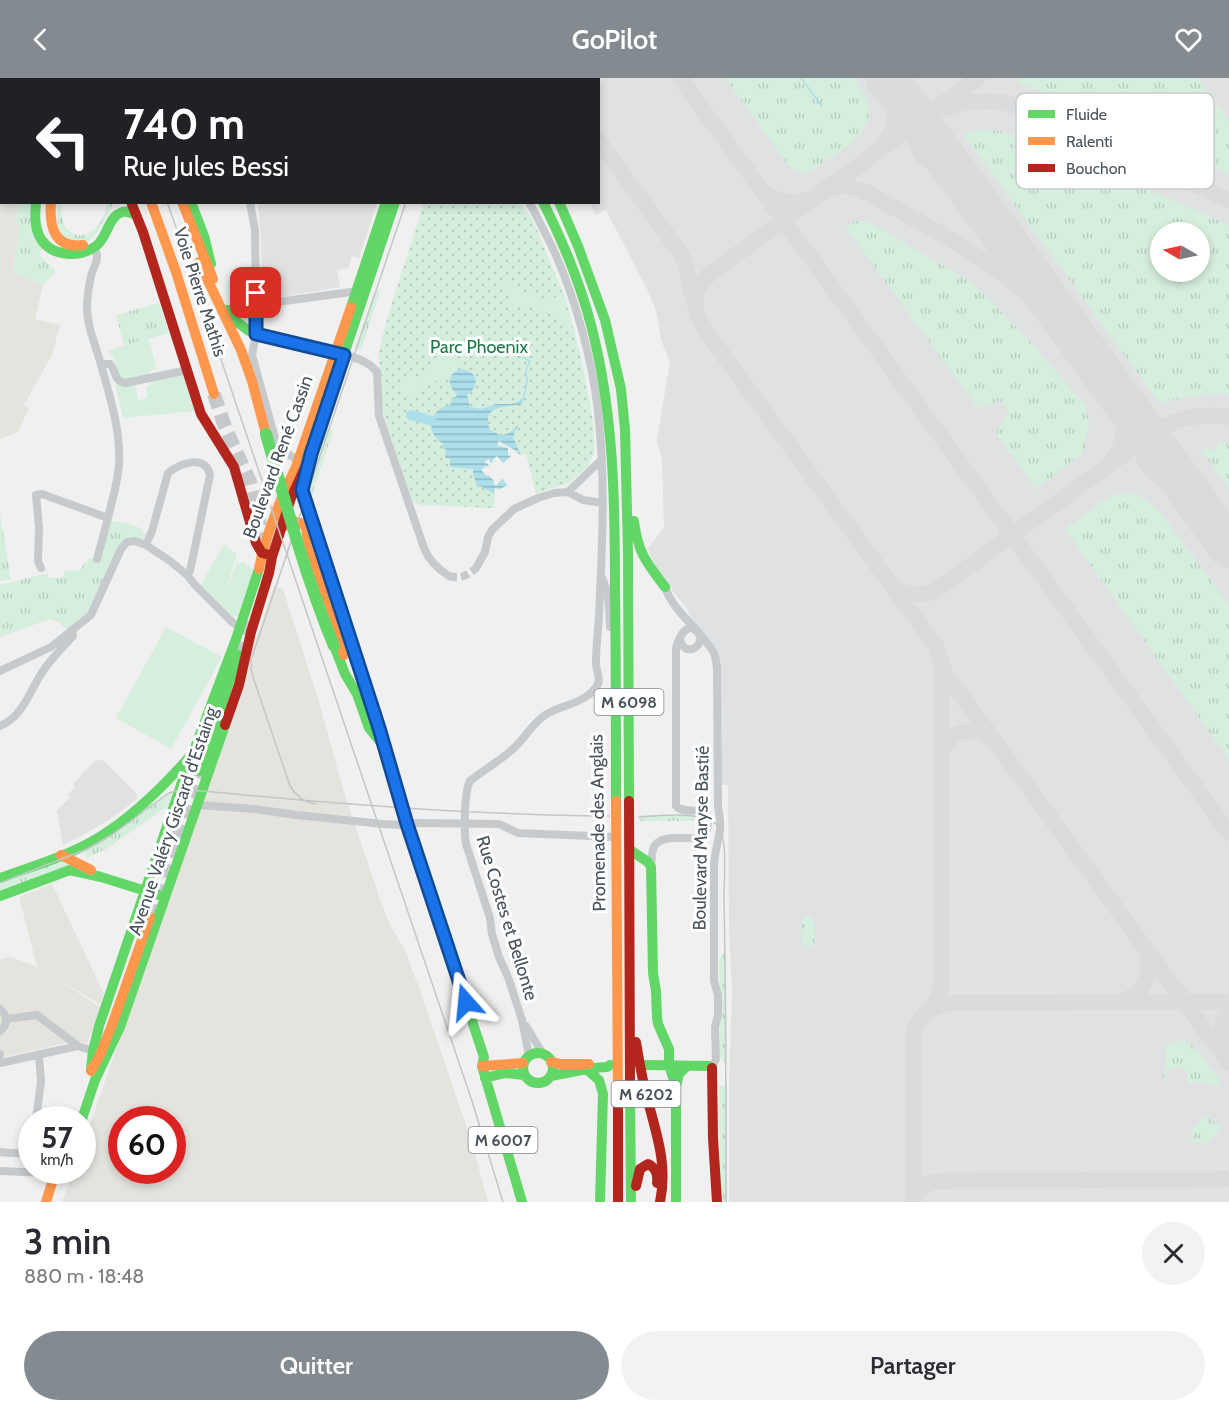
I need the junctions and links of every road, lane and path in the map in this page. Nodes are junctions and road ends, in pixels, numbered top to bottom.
1 (36, 204) edge
2 (51, 204) edge
3 (152, 204) edge
4 (181, 204) edge
5 (181, 204) edge
6 (192, 204) edge
7 (250, 204) edge
8 (385, 204) edge
9 (394, 204) edge
10 (530, 204) edge
11 (544, 204) edge
12 (560, 204) edge
13 (127, 207) edge
14 (97, 254) dead end
15 (213, 279) junction
16 (361, 290) junction
17 (256, 305) junction
18 (256, 334) junction
19 (339, 355) junction
20 (101, 364) junction
21 (188, 370) junction
22 (214, 394) tunnel mouth
23 (626, 451) junction
24 (311, 454) junction
25 (602, 459) junction
26 (298, 460) junction
27 (568, 492) junction
28 (603, 503) junction
29 (108, 518) junction
30 (281, 530) junction
31 (146, 545) junction
32 (267, 555) junction
33 (97, 559) dead end
34 (41, 568) dead end
35 (476, 568) dead end
36 (188, 575) junction
37 (449, 576) dead end
38 (601, 576) junction
39 (665, 587) joint
40 (683, 615) junction
41 (72, 630) junction
42 (245, 630) junction
43 (698, 632) junction
44 (680, 636) junction
45 (615, 649) junction
46 (238, 655) tunnel mouth
47 (344, 655) dead end
48 (0, 671) edge
49 (0, 726) edge
50 (383, 746) junction
51 (195, 750) junction
52 (200, 771) tunnel mouth
53 (615, 795) junction
54 (198, 806) junction
55 (465, 823) junction
56 (407, 824) junction
57 (609, 837) junction
58 (630, 850) junction
59 (61, 855) junction
60 (651, 867) junction
61 (101, 877) junction
62 (0, 878) edge
63 (145, 890) junction
64 (0, 896) edge
65 (165, 897) junction
66 (150, 917) tunnel mouth
67 (630, 984) junction
68 (0, 1009) edge
69 (6, 1019) junction
70 (522, 1020) junction
71 (0, 1031) edge
72 (78, 1046) junction
73 (93, 1051) junction
74 (39, 1054) junction
75 (547, 1058) junction
76 (0, 1063) edge
77 (526, 1065) junction
78 (668, 1066) junction
79 (712, 1068) junction
80 (586, 1069) junction
81 (91, 1071) junction
82 (484, 1072) junction
83 (551, 1076) junction
84 (38, 1106) edge
85 (79, 1106) edge
86 (86, 1106) edge
87 (0, 1152) edge
88 (18, 1153) edge
89 (617, 1167) junction
90 (0, 1171) edge
91 (18, 1172) edge
92 (54, 1184) edge
93 (57, 1184) edge
94 (46, 1202) edge
95 (54, 1202) edge
96 (522, 1202) edge
97 (600, 1202) edge
98 (613, 1202) edge
99 (618, 1202) edge
100 (632, 1202) edge
101 (654, 1202) edge
102 (660, 1202) edge
103 (676, 1202) edge
104 (717, 1202) edge

1 - 13 main road
2 - 13 main road
3 - 22 main road, Voie Pierre Mathis
4 - 50 main road, Voie Pierre Mathis, bridge
5 - 15 main road
6 - 15 main road
7 - 17 street
8 - 16 main road, Boulevard René Cassin
9 - 16 main road, Boulevard René Cassin
10 - 25 street
11 - 45 main road, Promenade des Anglais / M 6098
12 - 23 main road, M 6098
13 - 21 main road
14 - 20 street
15 - 18 main road
16 - 17 street
16 - 19 main road, Boulevard René Cassin
17 - 18 street
18 - 19 main road
18 - 26 street
19 - 24 main road, Boulevard René Cassin
19 - 26 main road, Boulevard René Cassin
19 - 37 street
20 - 21 street
20 - 29 street
21 - 32 main road
23 - 39 main road
23 - 58 main road, M 6098
24 - 30 main road, Boulevard René Cassin
24 - 50 main road, Boulevard René Cassin
25 - 27 street
25 - 28 street
26 - 32 main road, Boulevard René Cassin
27 - 28 street
27 - 35 street
28 - 38 street
29 - 33 street
29 - 34 street
30 - 32 main road, Avenue Valéry Giscard d'Estaing
30 - 47 main road
31 - 36 street
31 - 36 street
31 - 41 street
32 - 42 main road, Avenue Valéry Giscard d'Estaing
36 - 42 street
38 - 45 street
38 - 55 street, Rue Costes et Bellonte
39 - 40 street, Boulevard Maryse Bastié
40 - 43 street, Boulevard Maryse Bastié
40 - 44 street
41 - 48 street
41 - 49 street
42 - 51 main road, Avenue Valéry Giscard d'Estaing
42 - 54 main road, Avenue Valéry Giscard d'Estaing
43 - 44 street
43 - 44 street
43 - 79 street, Boulevard Maryse Bastié
44 - 60 street
45 - 53 main road, Promenade des Anglais / M 6098
46 - 52 main road
50 - 56 main road, Boulevard René Cassin / M 6007
51 - 59 main road
51 - 63 main road, Avenue Valéry Giscard d'Estaing
53 - 57 main road, Promenade des Anglais / M 6098
53 - 58 main road
54 - 56 street
54 - 65 main road, Avenue Valéry Giscard d'Estaing
55 - 56 street
55 - 57 street
55 - 70 street, Rue Costes et Bellonte
56 - 82 main road, Boulevard René Cassin / M 6007
57 - 89 main road, Promenade des Anglais / M 6098
58 - 60 main road
58 - 67 main road, M 6098
59 - 61 main road
59 - 62 main road
60 - 78 main road
61 - 63 main road
61 - 64 main road
63 - 65 main road
63 - 73 main road, Avenue Valéry Giscard d'Estaing
65 - 86 main road, Avenue Valéry Giscard d'Estaing
66 - 81 main road
67 - 100 main road, M 6098
67 - 102 main road, M 6202
68 - 69 street
69 - 71 street
69 - 72 street
70 - 75 street, Rue Costes et Bellonte
70 - 77 street, Rue Costes et Bellonte
72 - 73 street
72 - 74 street
73 - 81 main road, Avenue Valéry Giscard d'Estaing
74 - 76 street
74 - 84 street
75 - 77 main road
75 - 80 main road
75 - 83 main road
77 - 82 main road
77 - 83 main road
78 - 79 main road
78 - 103 main road
79 - 104 main road
80 - 83 main road
80 - 97 main road, M 6202
81 - 85 main road, Avenue Valéry Giscard d'Estaing
82 - 96 main road, Boulevard René Cassin / M 6007
87 - 88 street
89 - 98 main road
89 - 99 main road, Promenade des Anglais / M 6098
90 - 91 street
92 - 94 main road
93 - 95 main road
100 - 101 main road

